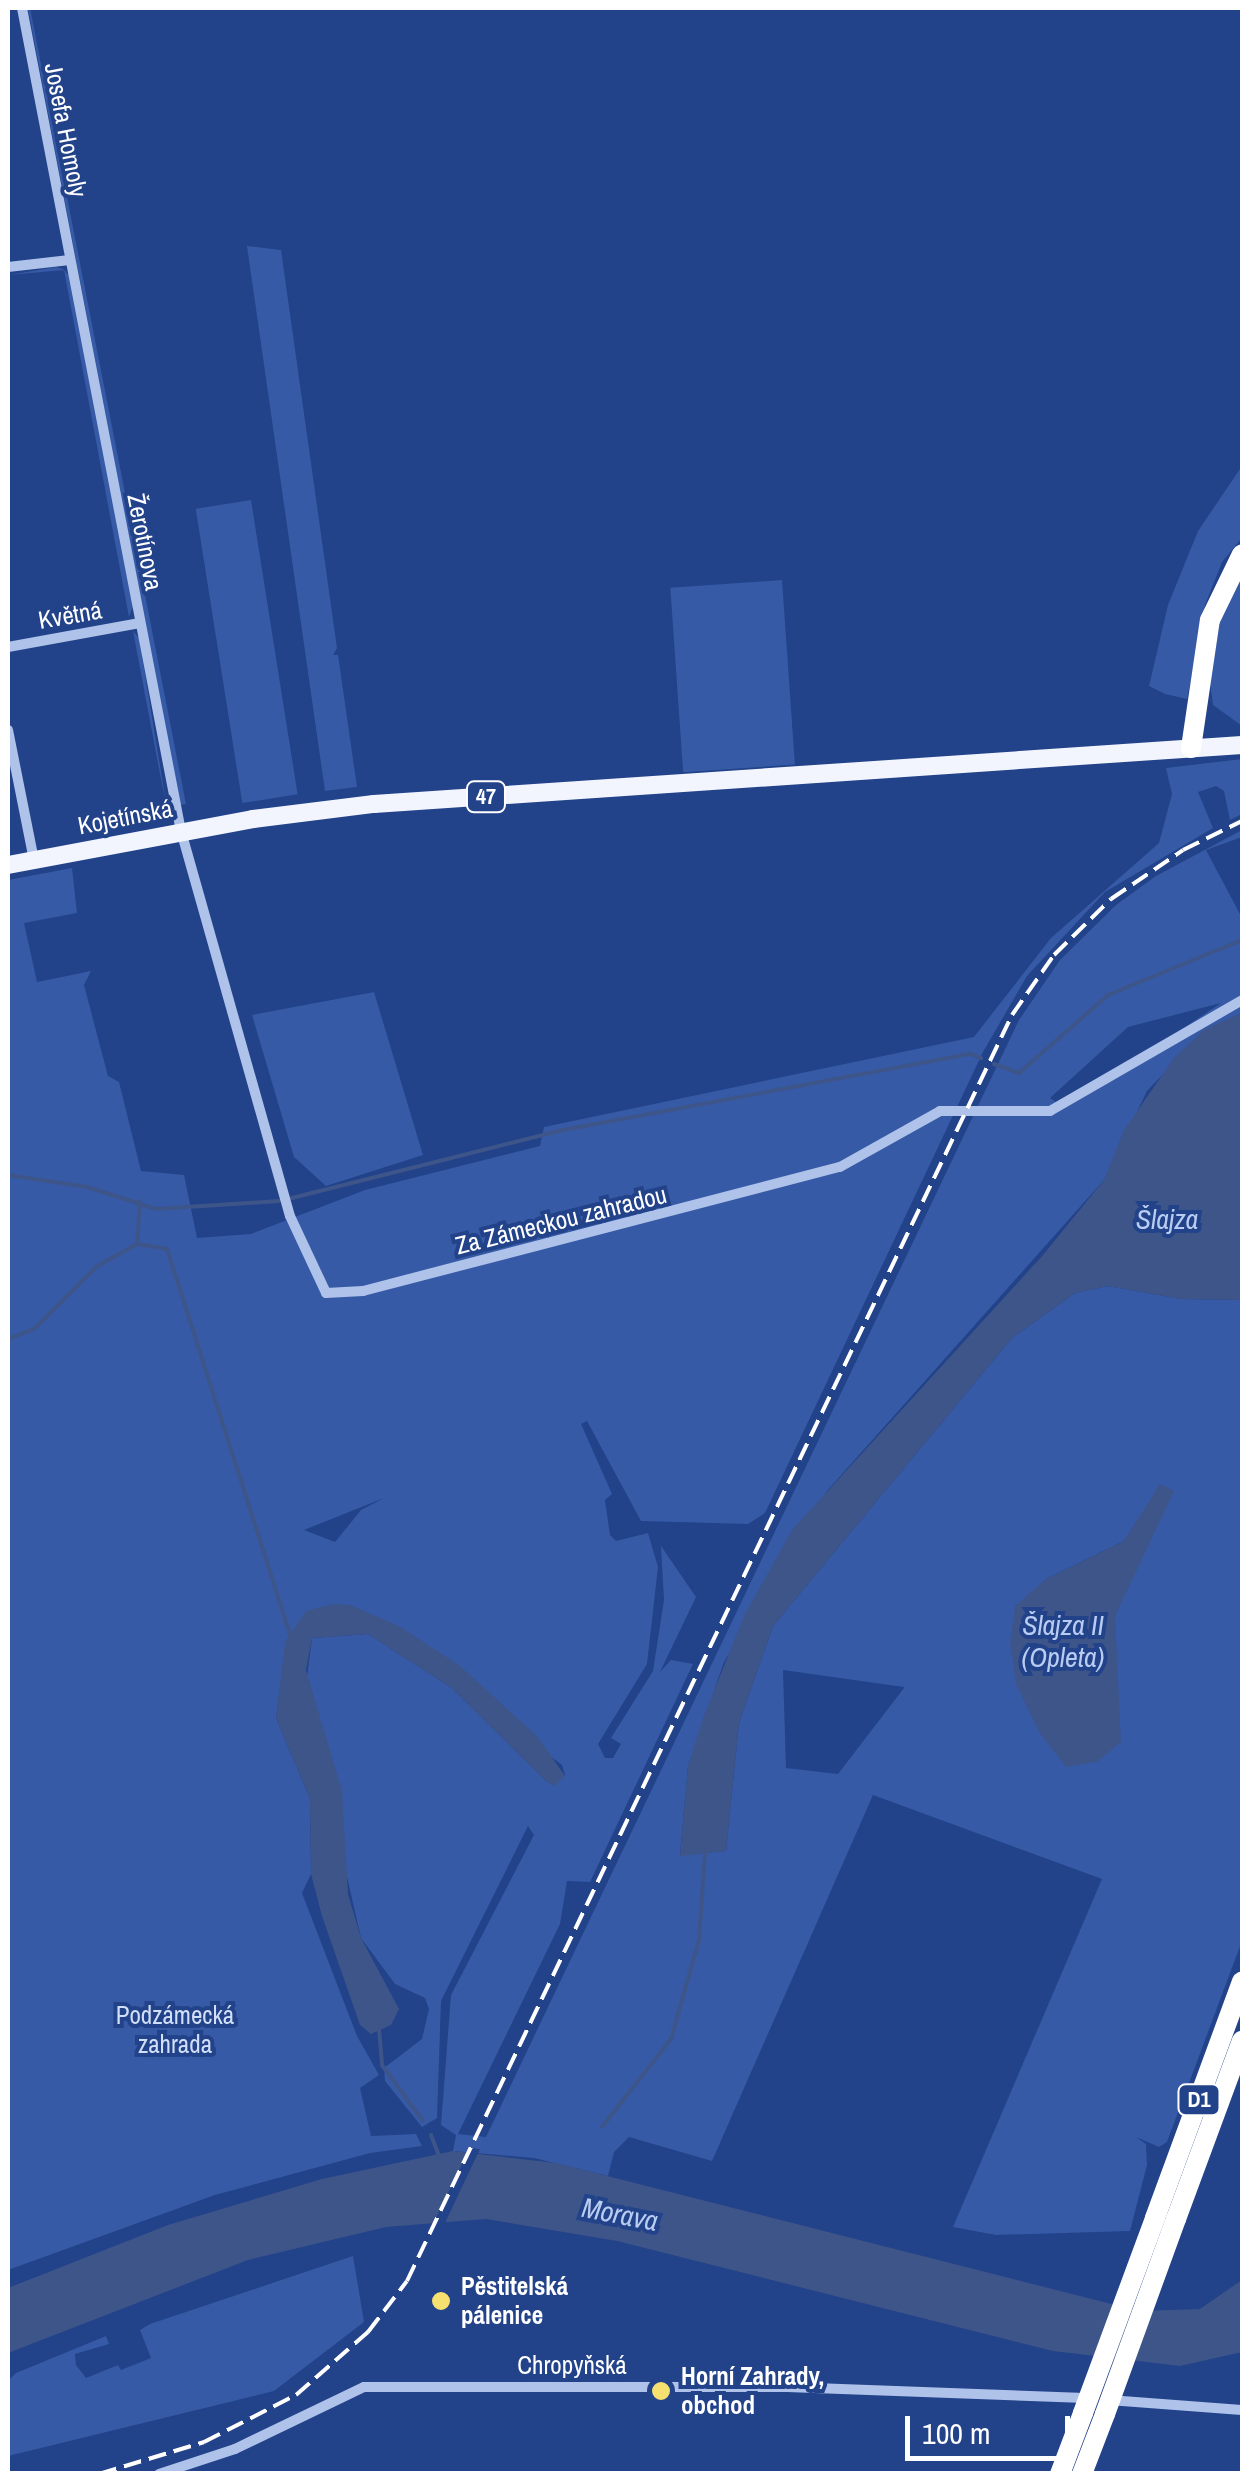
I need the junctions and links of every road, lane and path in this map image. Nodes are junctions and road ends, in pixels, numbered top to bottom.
1 (22, 8) edge
2 (70, 260) junction
3 (8, 267) edge
4 (1242, 554) edge
5 (1242, 563) edge
6 (1222, 588) junction
7 (140, 623) junction
8 (8, 647) edge
9 (8, 730) edge
10 (1242, 745) edge
11 (1192, 748) junction
12 (181, 831) junction
13 (34, 860) junction
14 (8, 865) edge
15 (1242, 1000) edge
16 (1242, 1982) edge
17 (1242, 2041) edge
18 (1166, 2218) junction
19 (1242, 2410) edge
20 (159, 2474) edge
21 (1060, 2474) edge
22 (1082, 2474) edge

1 - 2 street, Josefa Homoly
2 - 3 street
2 - 7 street, Žerotínova
4 - 6 highway
5 - 6 highway
6 - 11 highway
7 - 8 street, Květná
7 - 12 street, Žerotínova
9 - 13 street
10 - 11 main road, 47
11 - 12 main road, Kojetínská / 47
12 - 13 main road, Kojetínská / 47
12 - 15 street, Za Zámeckou zahradou
13 - 14 main road, Kojetínská / 47
16 - 18 highway, D1
17 - 18 highway, D1
18 - 21 highway, D1, bridge
18 - 22 highway, D1, bridge
19 - 20 street, Chropyňská

